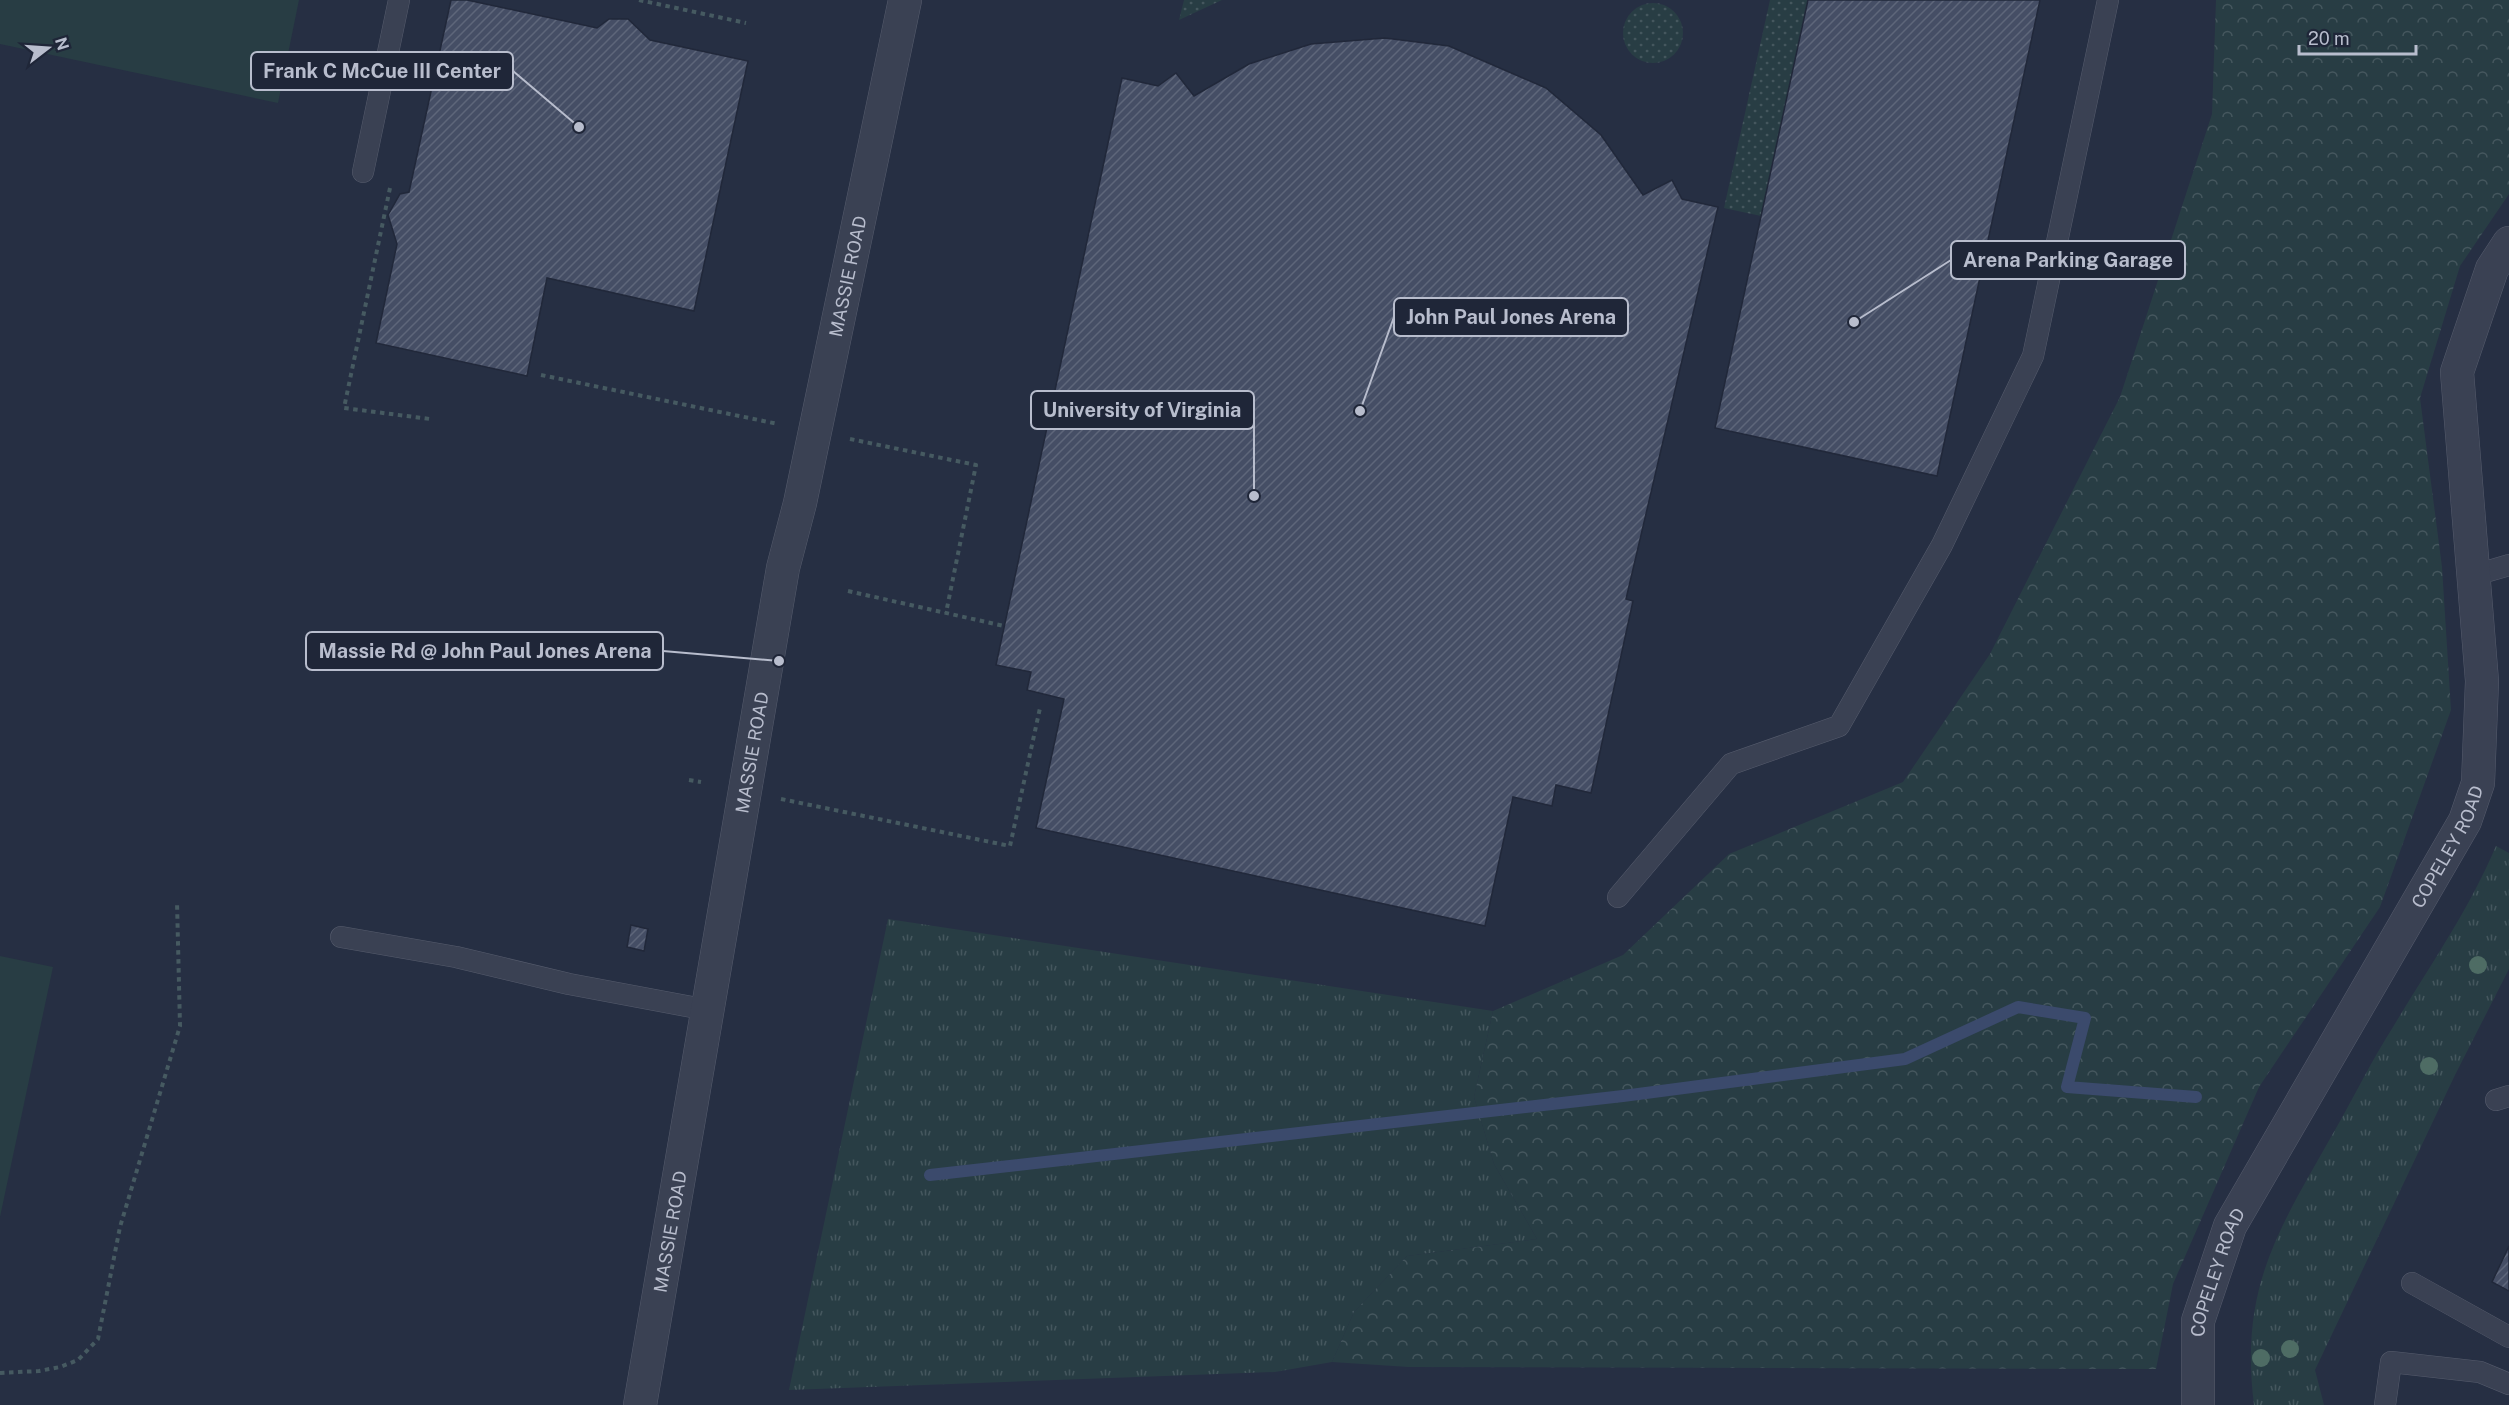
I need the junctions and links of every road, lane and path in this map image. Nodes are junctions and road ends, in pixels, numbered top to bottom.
1 (399, 0) edge
2 (639, 0) edge
3 (905, 0) edge
4 (2108, 0) edge
5 (746, 23) dead end
6 (363, 172) dead end
7 (392, 180) dead end
8 (2509, 243) edge
9 (540, 375) dead end
10 (430, 419) dead end
11 (778, 424) dead end
12 (850, 439) dead end
13 (2509, 565) edge
14 (2475, 575) junction
15 (848, 591) dead end
16 (946, 613) junction
17 (1004, 626) dead end
18 (1040, 708) dead end
19 (689, 780) dead end
20 (701, 782) dead end
21 (774, 798) dead end
22 (1618, 897) dead end
23 (177, 902) dead end
24 (341, 937) dead end
25 (708, 1010) junction
26 (2412, 1283) dead end
27 (2509, 1337) edge
28 (0, 1373) edge
29 (2509, 1384) edge
30 (640, 1405) edge
31 (2198, 1405) edge
32 (2385, 1405) edge

1 - 6 lane
2 - 5 path
3 - 25 street, MASSIE ROAD
4 - 22 lane
7 - 10 path
8 - 14 street, COPELEY ROAD
9 - 11 path
12 - 16 path
13 - 14 lane
14 - 31 street, COPELEY ROAD
15 - 16 path
16 - 17 path
18 - 21 path
19 - 20 path
23 - 28 path
24 - 25 lane
25 - 30 street, MASSIE ROAD
26 - 27 lane
29 - 32 lane

